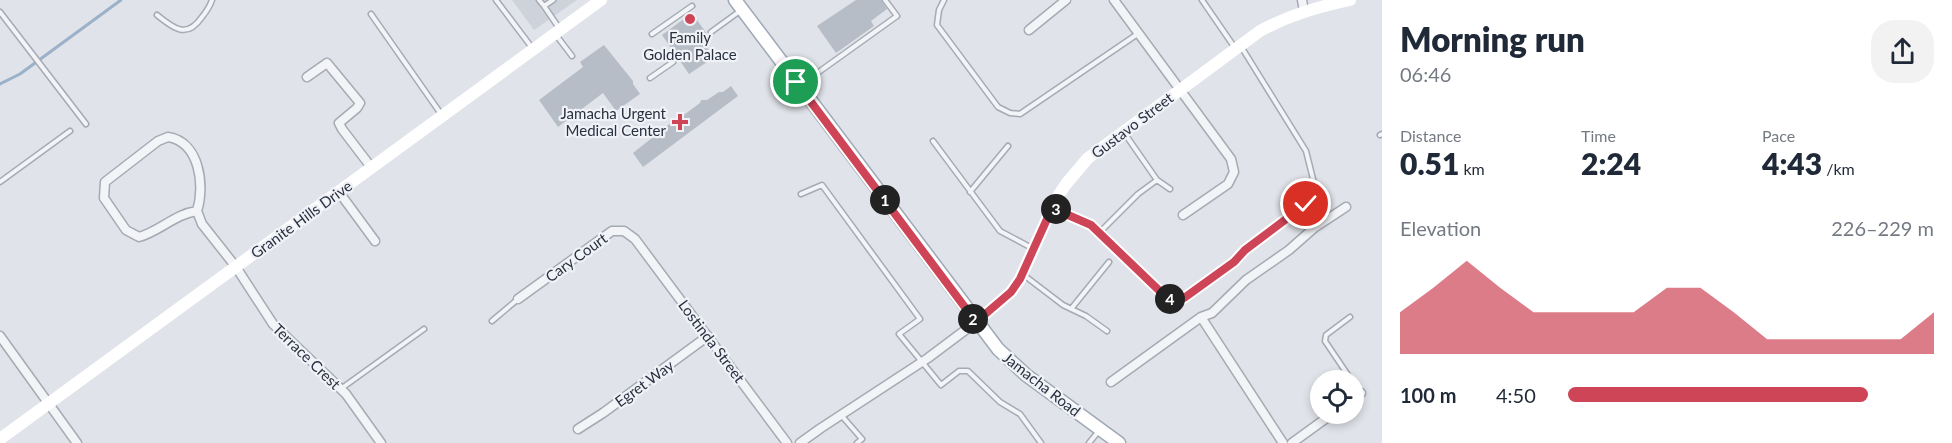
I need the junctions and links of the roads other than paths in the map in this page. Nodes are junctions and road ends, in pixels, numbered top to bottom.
1 (212, 0) edge
2 (496, 0) edge
3 (539, 0) edge
4 (553, 0) edge
5 (601, 0) edge
6 (885, 0) edge
7 (944, 0) edge
8 (1066, 0) edge
9 (1114, 0) edge
10 (1202, 0) edge
11 (1350, 0) edge
12 (738, 5) edge
13 (1303, 5) edge
14 (544, 6) junction
15 (692, 6) dead end
16 (0, 12) edge
17 (371, 14) dead end
18 (157, 15) dead end
19 (1029, 30) dead end
20 (558, 32) junction
21 (711, 32) dead end
22 (1139, 33) junction
23 (652, 34) dead end
24 (1238, 46) junction
25 (533, 49) junction
26 (572, 56) dead end
27 (673, 62) dead end
28 (307, 77) dead end
29 (650, 78) dead end
30 (799, 86) junction
31 (1180, 89) junction
32 (442, 115) junction
33 (86, 124) dead end
34 (70, 131) dead end
35 (1123, 131) junction
36 (933, 141) dead end
37 (1008, 146) dead end
38 (371, 167) junction
39 (1156, 180) junction
40 (0, 182) edge
41 (1170, 189) dead end
42 (339, 192) junction
43 (970, 192) junction
44 (801, 194) dead end
45 (1346, 207) dead end
46 (1052, 208) junction
47 (197, 211) junction
48 (1183, 215) dead end
49 (1099, 233) junction
50 (636, 239) joint
51 (375, 241) dead end
52 (1034, 249) junction
53 (1109, 262) dead end
54 (236, 267) junction
55 (1022, 274) junction
56 (518, 299) joint
57 (1071, 309) junction
58 (1201, 317) junction
59 (1350, 317) dead end
60 (492, 321) dead end
61 (976, 322) junction
62 (424, 329) dead end
63 (1107, 331) dead end
64 (0, 336) edge
65 (708, 336) junction
66 (3, 346) edge
67 (921, 363) junction
68 (1345, 370) edge
69 (1111, 382) dead end
70 (342, 389) junction
71 (48, 403) junction
72 (841, 415) junction
73 (1318, 424) edge
74 (578, 429) dead end
75 (1100, 429) junction
76 (0, 439) edge
77 (77, 443) edge
78 (381, 443) edge
79 (787, 443) edge
80 (800, 443) edge
81 (856, 443) edge
82 (1041, 443) edge
83 (1089, 443) edge
84 (1119, 443) edge
85 (1283, 443) edge
86 (1292, 443) edge

1 - 18 lane
2 - 25 lane
3 - 14 lane
4 - 14 lane
5 - 20 street, Granite Hills Drive
6 - 30 lane
7 - 22 lane
8 - 19 street
9 - 22 street
10 - 24 lane
11 - 13 street, Gustavo Street
12 - 21 lane
12 - 30 street, Jamacha Road
13 - 24 street, Gustavo Street
14 - 20 lane
15 - 23 lane
16 - 33 lane
17 - 32 lane
20 - 25 street, Granite Hills Drive
20 - 26 lane
22 - 31 street
24 - 31 street, Gustavo Street
24 - 49 lane
25 - 32 street, Granite Hills Drive
27 - 29 lane
28 - 38 street
30 - 61 street, Jamacha Road
31 - 35 street, Gustavo Street
31 - 48 street
32 - 38 street, Granite Hills Drive
34 - 40 lane
35 - 39 lane
35 - 46 street, Gustavo Street
36 - 43 lane
37 - 43 lane
38 - 42 street, Granite Hills Drive
39 - 41 lane
39 - 49 lane
42 - 51 street
42 - 54 street, Granite Hills Drive
43 - 52 lane
44 - 67 lane
45 - 58 street
46 - 49 lane
46 - 52 street, Gustavo Street
47 - 47 street
47 - 54 street, Terrace Crest
50 - 56 street, Cary Court
50 - 65 street, Lostinda Street
52 - 55 street, Gustavo Street
53 - 57 lane
54 - 70 street, Terrace Crest
54 - 71 street, Granite Hills Drive
55 - 57 lane
55 - 61 street, Gustavo Street
56 - 60 lane
57 - 63 lane
58 - 69 street
58 - 85 street
59 - 68 lane
61 - 67 street, Gustavo Street
61 - 75 street, Jamacha Road
62 - 70 lane
64 - 66 street
65 - 74 street, Egret Way
65 - 79 street, Lostinda Street
66 - 71 street
67 - 72 street, Gustavo Street
67 - 82 lane
70 - 78 street, Terrace Crest
71 - 76 street, Granite Hills Drive
71 - 77 street
72 - 80 street, Gustavo Street
72 - 81 lane
73 - 86 street
75 - 83 lane
75 - 84 street, Jamacha Road

